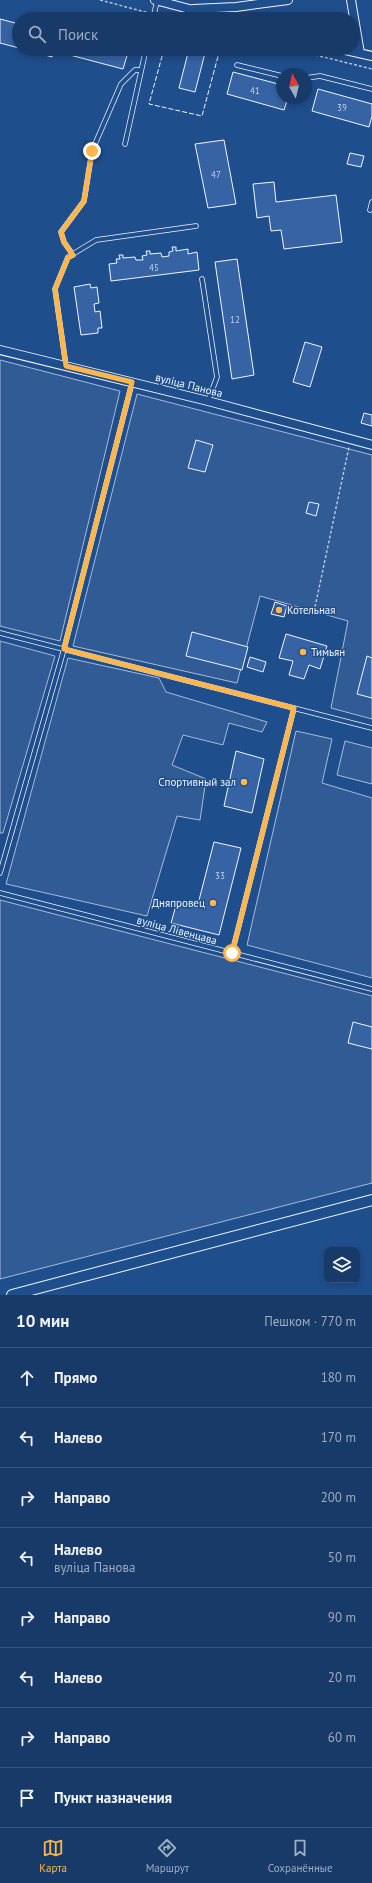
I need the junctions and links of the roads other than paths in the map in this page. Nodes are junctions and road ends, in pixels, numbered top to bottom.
1 (156, 0) edge
2 (288, 0) edge
3 (351, 0) edge
4 (193, 9) junction
5 (154, 12) edge
6 (203, 12) edge
7 (353, 12) edge
8 (360, 53) edge
9 (144, 56) edge
10 (372, 56) edge
11 (237, 65) dead end
12 (141, 70) junction
13 (276, 75) edge
14 (312, 77) edge
15 (372, 89) edge
16 (125, 144) dead end
17 (372, 202) edge
18 (370, 210) dead end
19 (196, 226) dead end
20 (73, 255) junction
21 (202, 279) dead end
22 (0, 350) edge
23 (66, 366) junction
24 (132, 382) junction
25 (208, 401) junction
26 (372, 445) edge
27 (0, 633) edge
28 (64, 649) junction
29 (294, 708) junction
30 (372, 728) edge
31 (0, 874) edge
32 (0, 893) edge
33 (232, 953) junction
34 (372, 990) edge
35 (372, 1200) edge
36 (12, 1295) edge

1 - 4 street
1 - 5 lane
2 - 4 street
3 - 7 street
4 - 6 street
8 - 10 street
9 - 12 lane
11 - 13 lane
12 - 16 lane
12 - 20 lane
14 - 15 lane
17 - 18 lane
19 - 20 lane
20 - 23 lane
21 - 25 lane
22 - 23 street, вуліца Панова
23 - 24 street, вуліца Панова
24 - 25 street, вуліца Панова
24 - 28 lane
25 - 26 street, вуліца Панова
27 - 28 lane
28 - 29 lane
28 - 31 lane
29 - 30 lane
29 - 33 lane
32 - 33 lane, вуліца Лівенцава
33 - 34 lane, вуліца Лівенцава
35 - 36 street

